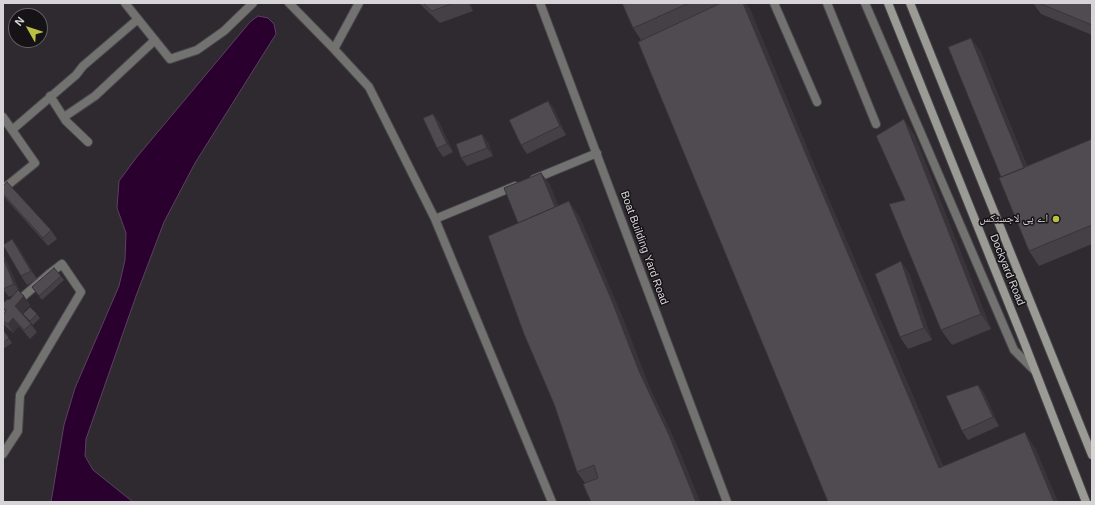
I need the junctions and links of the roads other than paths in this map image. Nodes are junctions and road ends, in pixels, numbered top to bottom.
1 (125, 3) edge
2 (253, 3) edge
3 (360, 3) edge
4 (540, 3) edge
5 (774, 3) edge
6 (827, 3) edge
7 (865, 3) edge
8 (888, 3) edge
9 (910, 3) edge
10 (292, 5) edge
11 (138, 19) junction
12 (155, 40) junction
13 (334, 49) junction
14 (50, 96) junction
15 (817, 102) dead end
16 (3, 117) edge
17 (64, 117) junction
18 (876, 124) dead end
19 (12, 130) junction
20 (88, 142) dead end
21 (597, 153) junction
22 (3, 189) edge
23 (435, 219) junction
24 (3, 314) edge
25 (1036, 371) junction
26 (3, 454) edge
27 (1092, 455) edge
28 (552, 502) edge
29 (727, 502) edge
30 (1086, 502) edge

1 - 11 street
2 - 12 street
3 - 13 street
4 - 21 street, Boat Building Yard Road
5 - 15 street
6 - 18 street
7 - 25 street
8 - 25 street, Dockyard Road
9 - 27 street, Dockyard Road
10 - 13 street
11 - 12 street
11 - 14 street
12 - 17 street
13 - 23 street
14 - 17 street
14 - 19 street
16 - 19 street
17 - 20 street
19 - 22 street
21 - 23 street
21 - 29 street, Boat Building Yard Road
23 - 28 street
24 - 26 street
25 - 30 street, Dockyard Road

